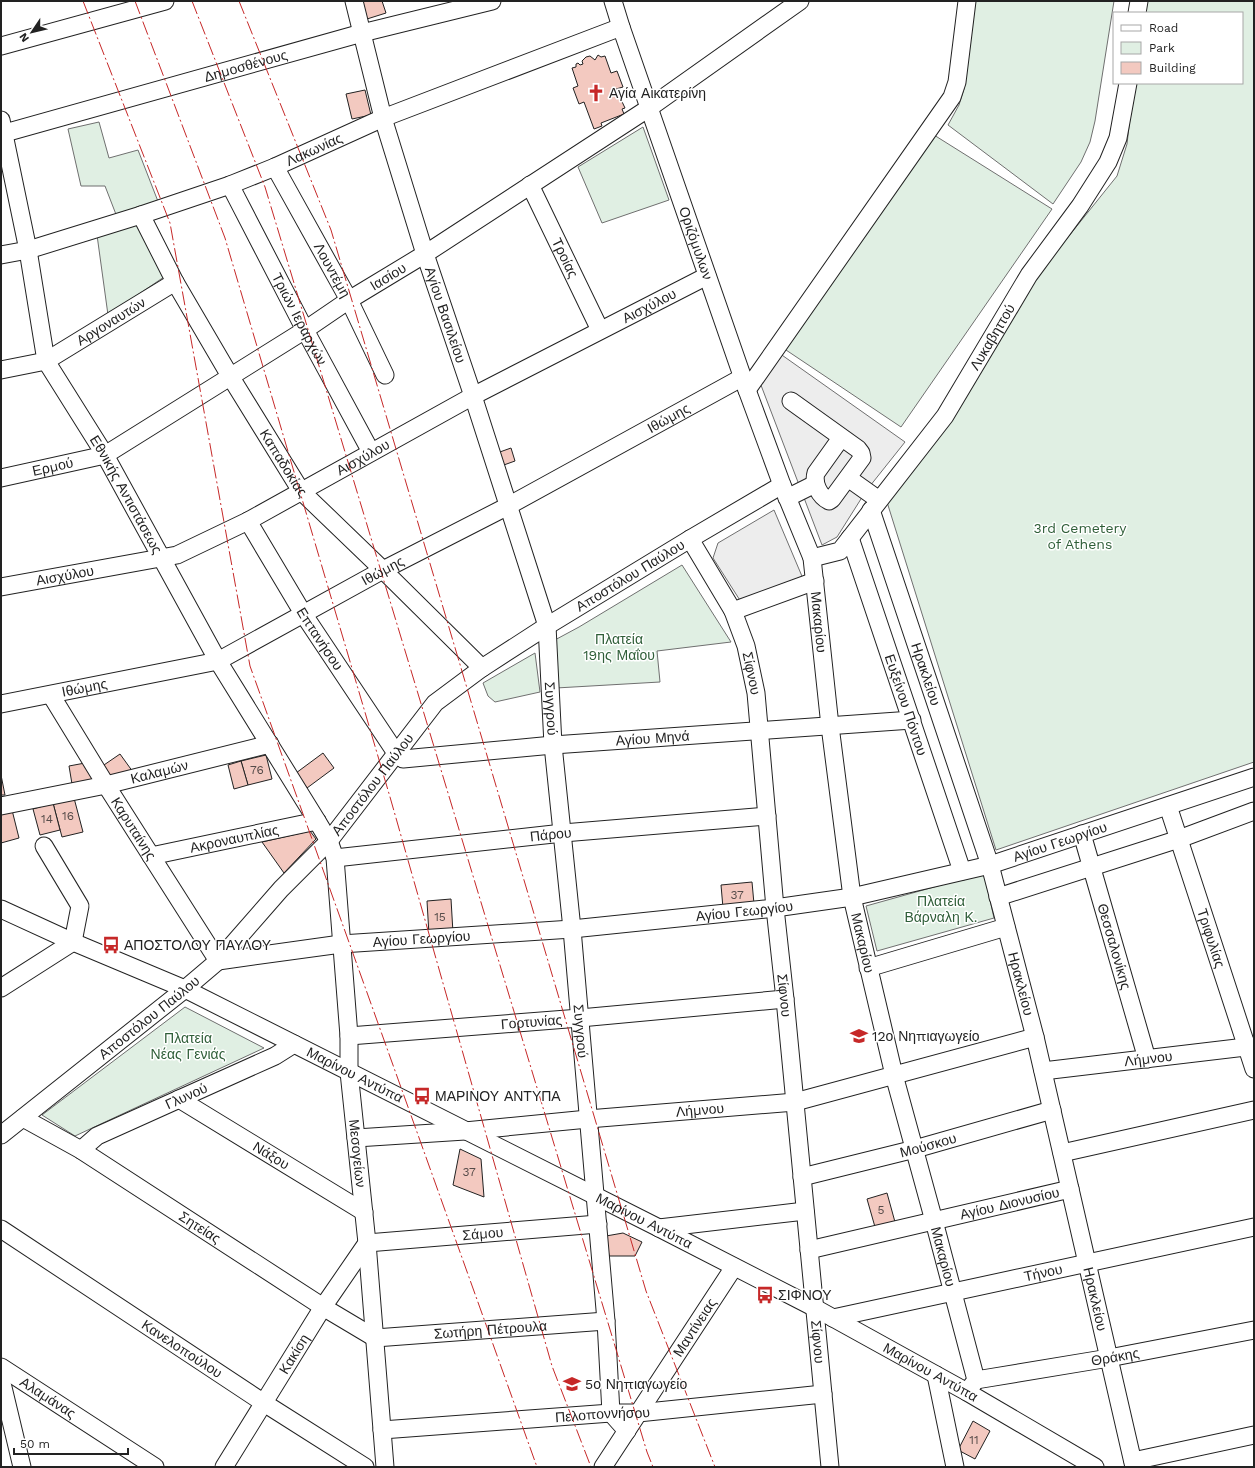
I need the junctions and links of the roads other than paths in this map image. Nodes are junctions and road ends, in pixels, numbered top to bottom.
1 (165, 1) edge
2 (354, 1) edge
3 (492, 1) edge
4 (613, 1) edge
5 (800, 1) edge
6 (967, 1) edge
7 (1139, 1) edge
8 (1137, 12) edge
9 (621, 27) junction
10 (362, 32) junction
11 (1, 46) edge
12 (1128, 84) edge
13 (649, 108) junction
14 (383, 118) junction
15 (2, 129) edge
16 (275, 167) junction
17 (230, 185) junction
18 (530, 185) junction
19 (141, 215) junction
20 (28, 250) junction
21 (425, 254) junction
22 (1, 255) edge
23 (708, 276) junction
24 (175, 282) junction
25 (349, 300) junction
26 (305, 330) junction
27 (600, 330) junction
28 (46, 360) junction
29 (1, 370) edge
30 (385, 375) dead end
31 (230, 376) junction
32 (745, 383) junction
33 (473, 396) junction
34 (791, 401) dead end
35 (841, 438) junction
36 (371, 452) junction
37 (105, 455) junction
38 (1, 478) edge
39 (848, 478) junction
40 (815, 484) junction
41 (301, 491) junction
42 (784, 491) junction
43 (875, 505) junction
44 (508, 506) junction
45 (248, 521) junction
46 (850, 538) junction
47 (690, 539) junction
48 (812, 558) junction
49 (163, 559) junction
50 (383, 570) junction
51 (815, 581) junction
52 (1, 587) edge
53 (733, 611) junction
54 (304, 615) junction
55 (547, 626) junction
56 (218, 661) junction
57 (482, 668) junction
58 (51, 695) junction
59 (1, 704) edge
60 (912, 720) junction
61 (830, 726) junction
62 (759, 731) junction
63 (270, 744) junction
64 (553, 745) junction
65 (396, 753) junction
66 (1254, 777) edge
67 (106, 785) junction
68 (1, 806) edge
69 (1168, 806) junction
70 (1254, 811) edge
71 (767, 816) junction
72 (317, 821) junction
73 (562, 833) junction
74 (1082, 834) junction
75 (1179, 839) junction
76 (329, 841) junction
77 (44, 846) dead end
78 (151, 856) junction
79 (335, 858) junction
80 (990, 865) junction
81 (1092, 866) junction
82 (962, 871) junction
83 (852, 897) junction
84 (998, 897) junction
85 (775, 908) junction
86 (1, 909) edge
87 (1006, 927) junction
88 (572, 929) junction
89 (72, 942) junction
90 (341, 944) junction
91 (218, 961) junction
92 (868, 968) junction
93 (1, 988) edge
94 (185, 988) junction
95 (785, 999) junction
96 (580, 1018) junction
97 (349, 1036) junction
98 (1035, 1037) junction
99 (294, 1044) junction
100 (1251, 1046) edge
101 (1147, 1059) junction
102 (1254, 1069) edge
103 (1043, 1071) junction
104 (350, 1072) junction
105 (894, 1075) junction
106 (179, 1099) junction
107 (795, 1102) junction
108 (1052, 1110) junction
109 (1254, 1110) edge
110 (23, 1118) junction
111 (588, 1119) junction
112 (465, 1131) junction
113 (1, 1135) edge
114 (356, 1138) junction
115 (81, 1150) junction
116 (915, 1150) junction
117 (1062, 1153) junction
118 (802, 1177) junction
119 (1070, 1189) junction
120 (594, 1196) junction
121 (805, 1211) junction
122 (364, 1212) junction
123 (934, 1221) junction
124 (598, 1224) junction
125 (1254, 1227) edge
126 (1, 1228) edge
127 (659, 1228) junction
128 (367, 1243) junction
129 (809, 1250) junction
130 (1087, 1263) junction
131 (734, 1267) junction
132 (952, 1294) junction
133 (323, 1307) junction
134 (815, 1308) junction
135 (833, 1318) junction
136 (606, 1321) junction
137 (1254, 1330) edge
138 (375, 1338) junction
139 (1109, 1358) junction
140 (1, 1367) edge
141 (936, 1375) junction
142 (1, 1379) edge
143 (971, 1386) junction
144 (823, 1394) junction
145 (264, 1402) junction
146 (611, 1413) junction
147 (638, 1413) junction
148 (382, 1430) junction
149 (627, 1431) junction
150 (1254, 1435) edge
151 (1133, 1464) edge
152 (22, 1467) edge
153 (156, 1467) edge
154 (224, 1467) edge
155 (364, 1467) edge
156 (385, 1467) edge
157 (602, 1467) edge
158 (830, 1467) edge
159 (955, 1467) edge
160 (1095, 1467) edge

1 - 11 street
2 - 10 street, Αγίου Βασιλείου
3 - 10 street, Δημοσθένους
4 - 9 street, Οριζόμυλων
5 - 13 street, Ιασίου
6 - 32 street
7 - 8 street
9 - 13 street, Οριζόμυλων
9 - 14 street, Λακωνίας
10 - 14 street, Αγίου Βασιλείου
10 - 15 street, Δημοσθένους
12 - 43 street, Λυκαβηττού
13 - 18 street, Ιασίου
13 - 23 street, Οριζόμυλων
14 - 16 street, Λακωνίας
14 - 21 street, Αγίου Βασιλείου
15 - 20 street, Εθνικής Αντιστάσεως
16 - 17 street, Λακωνίας
16 - 25 street, Λουντέμη
17 - 19 street, Λακωνίας
17 - 26 street, Τριών Ιεραρχών
18 - 21 street, Ιασίου
18 - 27 street, Τροίας
19 - 20 street, Λακωνίας
19 - 24 street, Καπαδοκίας
20 - 22 street, Λακωνίας
20 - 28 street, Εθνικής Αντιστάσεως
21 - 25 street, Ιασίου
21 - 33 street, Αγίου Βασιλείου
23 - 27 street, Αισχύλου
23 - 32 street, Οριζόμυλων
24 - 28 street, Αργοναυτών
24 - 31 street, Καπαδοκίας
25 - 26 street, Ιασίου
25 - 30 street, Λουντέμη
26 - 31 street, Ιασίου
26 - 36 street, Τριών Ιεραρχών
27 - 33 street, Αισχύλου
28 - 29 street, Αργοναυτών
28 - 37 street, Εθνικής Αντιστάσεως
31 - 37 street, Ιασίου
31 - 41 street, Καπαδοκίας
32 - 42 street, Οριζόμυλων
32 - 44 street, Ιθώμης
33 - 36 street, Αισχύλου
33 - 44 street, Αγίου Βασιλείου
34 - 35 street
35 - 39 street
35 - 40 street
36 - 41 street, Αισχύλου
37 - 38 street, Ερμού
37 - 49 street, Εθνικής Αντιστάσεως
39 - 40 street
39 - 43 street
40 - 42 street, Αποστόλου Παύλου
41 - 45 street, Αισχύλου
41 - 50 street, Καπαδοκίας
42 - 47 street, Αποστόλου Παύλου
42 - 48 street, Μακαρίου
43 - 46 street, Λυκαβηττού
43 - 80 street, Ηρακλείου
44 - 50 street, Ιθώμης
44 - 55 street, Αγίου Βασιλείου
45 - 49 street, Αισχύλου
45 - 54 street, Επτανήσου
46 - 48 street, Λυκαβηττού
46 - 60 street, Ευξείνου Πόντου
47 - 53 street, Σίφνου
47 - 55 street, Αποστόλου Παύλου
48 - 51 street, Μακαρίου
49 - 52 street, Αισχύλου
49 - 56 street, Εθνικής Αντιστάσεως
50 - 54 street, Ιθώμης
50 - 57 street, Καπαδοκίας
51 - 53 street
51 - 61 street, Μακαρίου
53 - 62 street, Σίφνου
54 - 56 street, Ιθώμης
54 - 65 street, Επτανήσου
55 - 57 street, Αποστόλου Παύλου
55 - 64 street, Συγγρού
56 - 58 street, Ιθώμης
56 - 63 street, Εθνικής Αντιστάσεως
57 - 65 street, Αποστόλου Παύλου
58 - 59 street, Ιθώμης
58 - 67 street, Καρυταίνης
60 - 61 street, Αγίου Μηνά
60 - 82 street, Ευξείνου Πόντου
61 - 62 street, Αγίου Μηνά
61 - 83 street, Μακαρίου
62 - 64 street, Αγίου Μηνά
62 - 71 street, Σίφνου
63 - 67 street, Καλαμών
63 - 72 street, Εθνικής Αντιστάσεως
64 - 65 street, Αγίου Μηνά
64 - 73 street, Συγγρού
65 - 76 street, Αποστόλου Παύλου
66 - 69 street, Αγίου Γεωργίου
67 - 68 street, Καλαμών
67 - 78 street, Καρυταίνης
69 - 74 street, Αγίου Γεωργίου
69 - 75 street, Τριφυλίας
70 - 75 street
71 - 73 street, Πάρου
71 - 85 street, Σίφνου
72 - 76 street, Εθνικής Αντιστάσεως
72 - 78 street, Ακροναυπλίας
73 - 79 street, Πάρου
73 - 88 street, Συγγρού
74 - 80 street, Αγίου Γεωργίου
74 - 81 street, Θεσσαλονίκης
75 - 81 street
75 - 100 street, Τριφυλίας
76 - 79 street, Μεσογείων
76 - 91 street, Αποστόλου Παύλου
77 - 89 street
78 - 91 street, Καρυταίνης
79 - 90 street, Μεσογείων
80 - 82 street, Αγίου Γεωργίου
80 - 84 street, Ηρακλείου
81 - 84 street
81 - 101 street, Θεσσαλονίκης
82 - 83 street, Αγίου Γεωργίου
83 - 85 street, Αγίου Γεωργίου
83 - 92 street, Μακαρίου
84 - 87 street, Ηρακλείου
85 - 88 street, Αγίου Γεωργίου
85 - 95 street, Σίφνου
86 - 89 street, Μαρίνου Αντύπα
87 - 92 street
87 - 98 street, Ηρακλείου
88 - 90 street, Αγίου Γεωργίου
88 - 96 street, Συγγρού
89 - 93 street
89 - 94 street, Μαρίνου Αντύπα
90 - 91 street, Αγίου Γεωργίου
90 - 97 street, Μεσογείων
91 - 94 street, Αποστόλου Παύλου
92 - 105 street, Μακαρίου
94 - 99 street, Μαρίνου Αντύπα
94 - 110 street, Αποστόλου Παύλου
95 - 96 street, Γορτυνίας
95 - 107 street, Σίφνου
96 - 97 street, Γορτυνίας
96 - 111 street, Συγγρού
97 - 104 street, Μεσογείων
98 - 103 street, Ηρακλείου
98 - 105 street, Λήμνου
99 - 104 street, Μαρίνου Αντύπα
99 - 106 street, Γλυνού
100 - 101 street, Λήμνου
100 - 102 street, Τριφυλίας
101 - 103 street, Λήμνου
103 - 108 street, Ηρακλείου
104 - 112 street, Μαρίνου Αντύπα
104 - 114 street, Μεσογείων
105 - 107 street, Λήμνου
105 - 116 street, Μακαρίου
106 - 115 street, Γλυνού
106 - 122 street, Νάξου
107 - 111 street, Λήμνου
107 - 118 street, Σίφνου
108 - 116 street, Μούσκου
108 - 117 street, Ηρακλείου
109 - 117 street
110 - 113 street, Αποστόλου Παύλου
110 - 115 street, Σητείας
111 - 112 street, Λήμνου
111 - 120 street, Συγγρού
112 - 114 street, Λήμνου
112 - 120 street, Μαρίνου Αντύπα
114 - 122 street, Μεσογείων
115 - 133 street, Σητείας
116 - 118 street, Μούσκου
116 - 123 street, Μακαρίου
117 - 119 street, Ηρακλείου
118 - 121 street, Σίφνου
119 - 123 street, Αγίου Διονυσίου
119 - 130 street, Ηρακλείου
120 - 124 street, Συγγρού
120 - 127 street, Μαρίνου Αντύπα
121 - 127 street
121 - 129 street, Σίφνου
122 - 128 street, Μεσογείων
123 - 129 street, Αγίου Διονυσίου
123 - 132 street, Μακαρίου
124 - 128 street, Σάμου
124 - 136 street, Συγγρού
125 - 130 street, Τήνου
126 - 145 street, Κανελοπούλου
127 - 131 street, Μαρίνου Αντύπα
128 - 133 street, Κακίση
128 - 138 street, Μεσογείων
129 - 134 street, Σίφνου
130 - 132 street, Τήνου
130 - 139 street, Ηρακλείου
131 - 134 street, Μαρίνου Αντύπα
131 - 147 street, Μαντίνειας
132 - 135 street, Τήνου
132 - 143 street, Μακαρίου
133 - 138 street, Σητείας
133 - 145 street, Κακίση
134 - 135 street, Μαρίνου Αντύπα
134 - 144 street, Σίφνου
135 - 141 street, Μαρίνου Αντύπα
136 - 138 street, Σωτήρη Πέτρουλα
136 - 146 street, Συγγρού
137 - 139 street, Θράκης
138 - 148 street, Μεσογείων
139 - 143 street, Θράκης
139 - 151 street, Ηρακλείου
140 - 153 street, Αλαμάνας
141 - 143 street, Μαρίνου Αντύπα
141 - 159 street
142 - 152 street
143 - 160 street, Μαρίνου Αντύπα
144 - 147 street, Πελοποννήσου
144 - 158 street, Σίφνου
145 - 154 street, Κακίση
145 - 155 street, Κανελοπούλου
146 - 147 street, Πελοποννήσου
146 - 148 street, Πελοποννήσου
146 - 149 street
147 - 149 street, Μαντίνειας
148 - 156 street, Μεσογείων
149 - 157 street, Μαντίνειας
150 - 151 street

